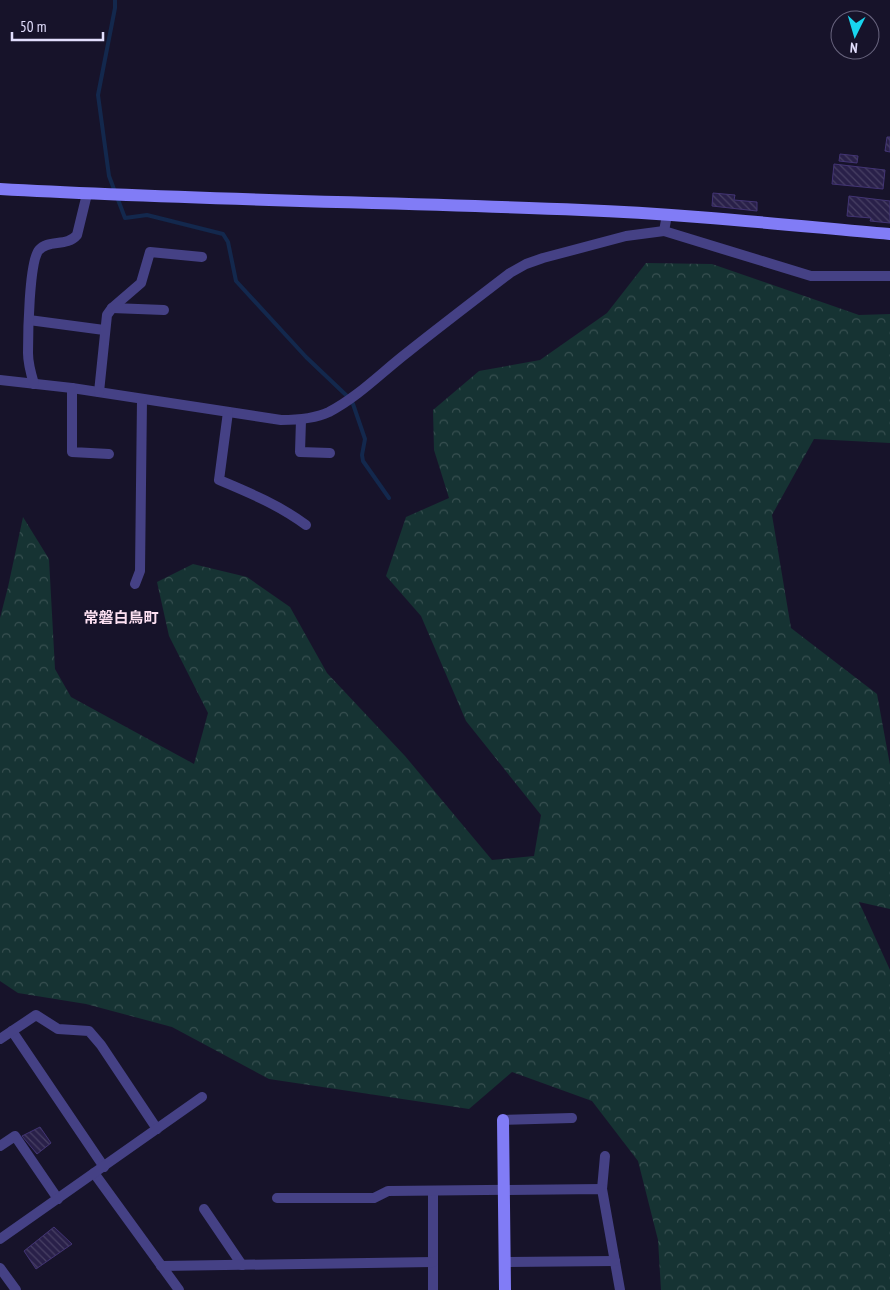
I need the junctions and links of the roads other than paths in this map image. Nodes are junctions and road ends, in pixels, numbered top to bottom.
1 (0, 190) edge
2 (87, 194) junction
3 (667, 215) junction
4 (664, 231) junction
5 (890, 234) edge
6 (202, 257) dead end
7 (890, 276) edge
8 (112, 308) junction
9 (164, 310) dead end
10 (29, 320) junction
11 (104, 330) junction
12 (0, 380) edge
13 (34, 384) junction
14 (72, 388) junction
15 (99, 392) junction
16 (142, 399) junction
17 (228, 412) junction
18 (301, 420) junction
19 (330, 453) dead end
20 (109, 454) dead end
21 (306, 525) dead end
22 (135, 584) dead end
23 (12, 1031) junction
24 (0, 1039) edge
25 (202, 1097) dead end
26 (572, 1118) dead end
27 (503, 1120) joint
28 (157, 1129) junction
29 (0, 1146) edge
30 (605, 1156) dead end
31 (104, 1167) junction
32 (94, 1173) junction
33 (602, 1189) junction
34 (504, 1190) junction
35 (433, 1191) junction
36 (58, 1198) junction
37 (277, 1198) dead end
38 (204, 1209) dead end
39 (0, 1239) edge
40 (615, 1261) junction
41 (433, 1262) junction
42 (505, 1262) junction
43 (242, 1265) junction
44 (161, 1266) junction
45 (0, 1268) edge
46 (16, 1290) edge
47 (179, 1290) edge
48 (433, 1290) edge
49 (505, 1290) edge
50 (620, 1290) edge

1 - 2 street
2 - 3 street
2 - 10 street
3 - 4 street
3 - 5 street
4 - 7 street
4 - 18 street
6 - 8 street
8 - 9 street
8 - 11 street
10 - 11 street
10 - 13 street
11 - 15 street
12 - 13 street
13 - 14 street
14 - 15 street
14 - 20 street
15 - 16 street
16 - 17 street
16 - 22 street
17 - 18 street
17 - 21 street
18 - 19 street
23 - 24 street
23 - 28 street
23 - 31 street
25 - 28 street
26 - 27 street
27 - 34 street
28 - 31 street
29 - 36 street
30 - 33 street
31 - 32 street
32 - 36 street
32 - 44 street
33 - 34 street
33 - 40 street
34 - 35 street
34 - 42 street
35 - 37 street
35 - 41 street
36 - 39 street
38 - 43 street
40 - 42 street
40 - 50 street
41 - 43 street
41 - 48 street
42 - 49 street
43 - 44 street
44 - 47 street
45 - 46 street

